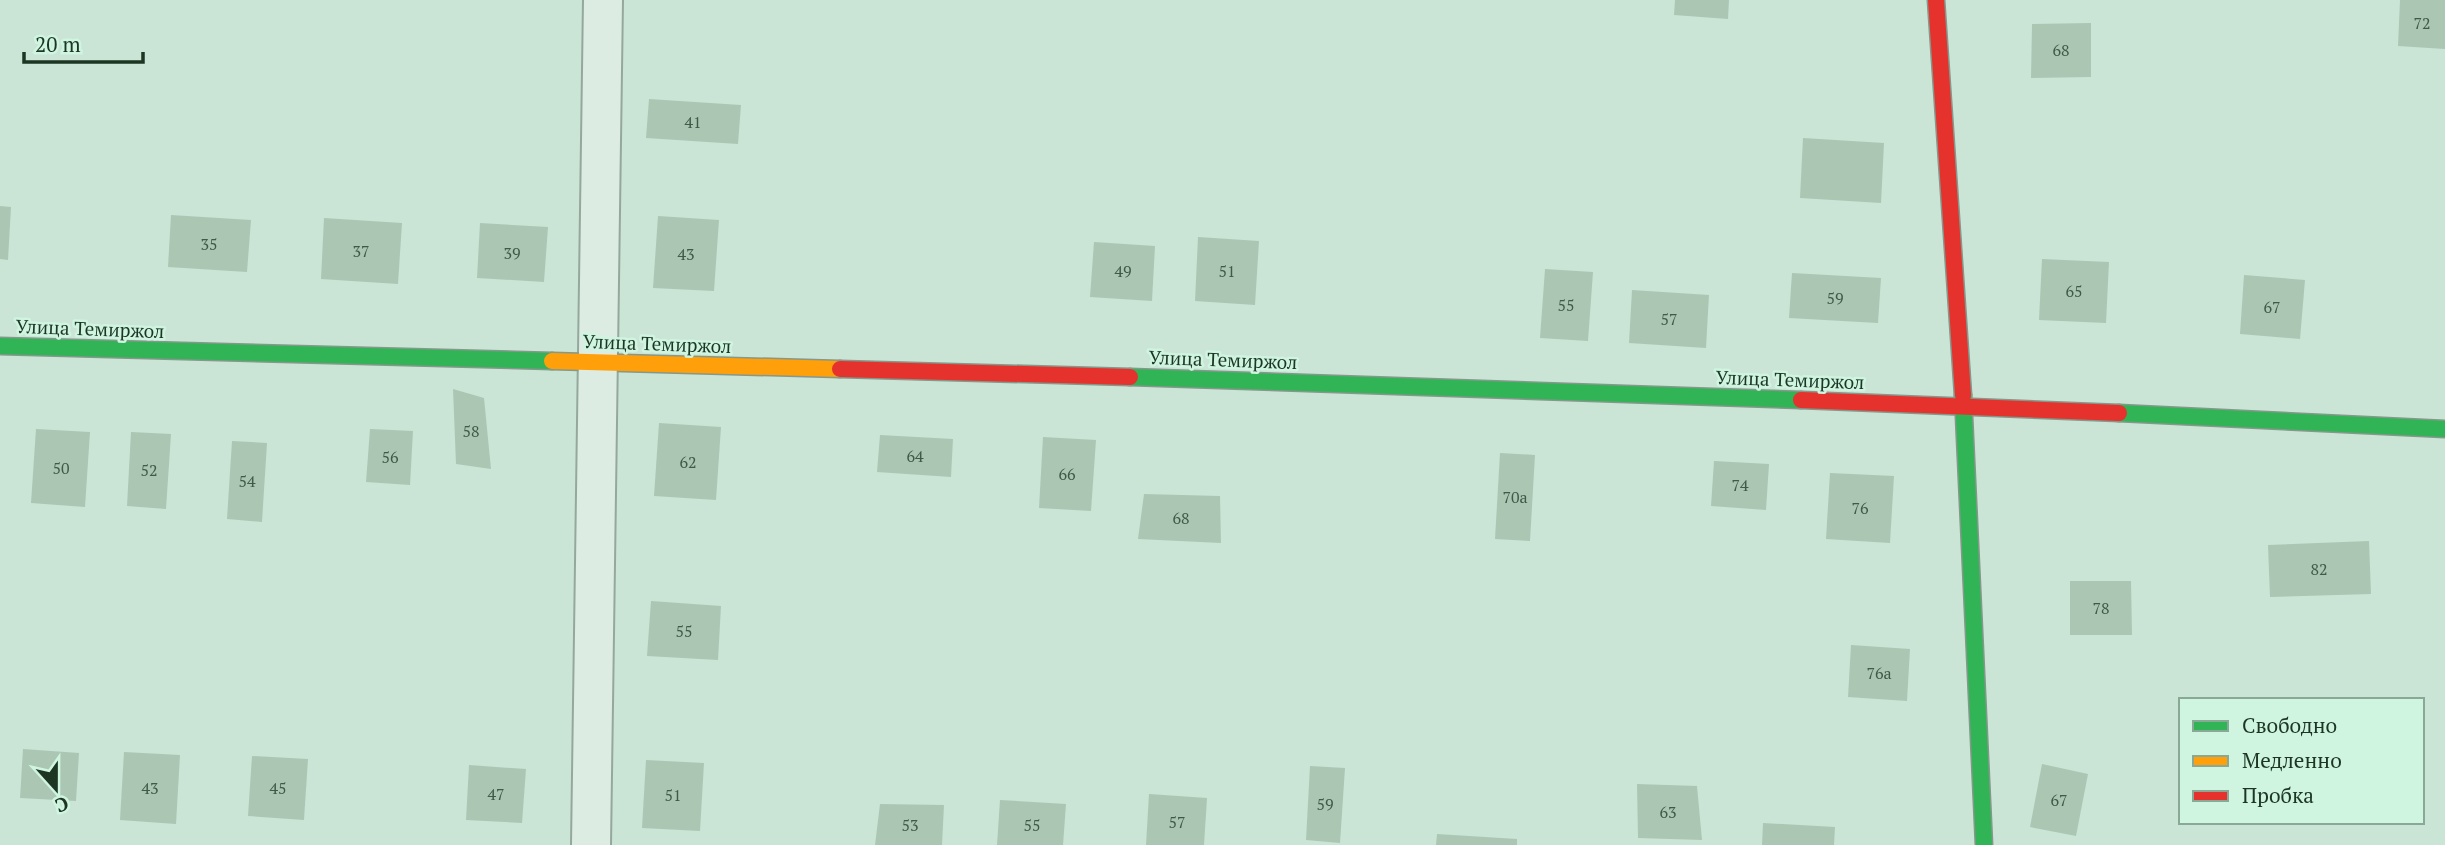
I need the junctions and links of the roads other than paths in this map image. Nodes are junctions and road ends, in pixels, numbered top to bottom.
1 (603, 0) edge
2 (1936, 0) edge
3 (0, 346) edge
4 (598, 362) junction
5 (1964, 406) junction
6 (2445, 429) edge
7 (591, 845) edge
8 (1984, 845) edge

1 - 4 street
2 - 5 street
3 - 4 street, Улица Темиржол
4 - 5 street, Улица Темиржол
4 - 7 street
5 - 6 street, Улица Темиржол
5 - 8 street

